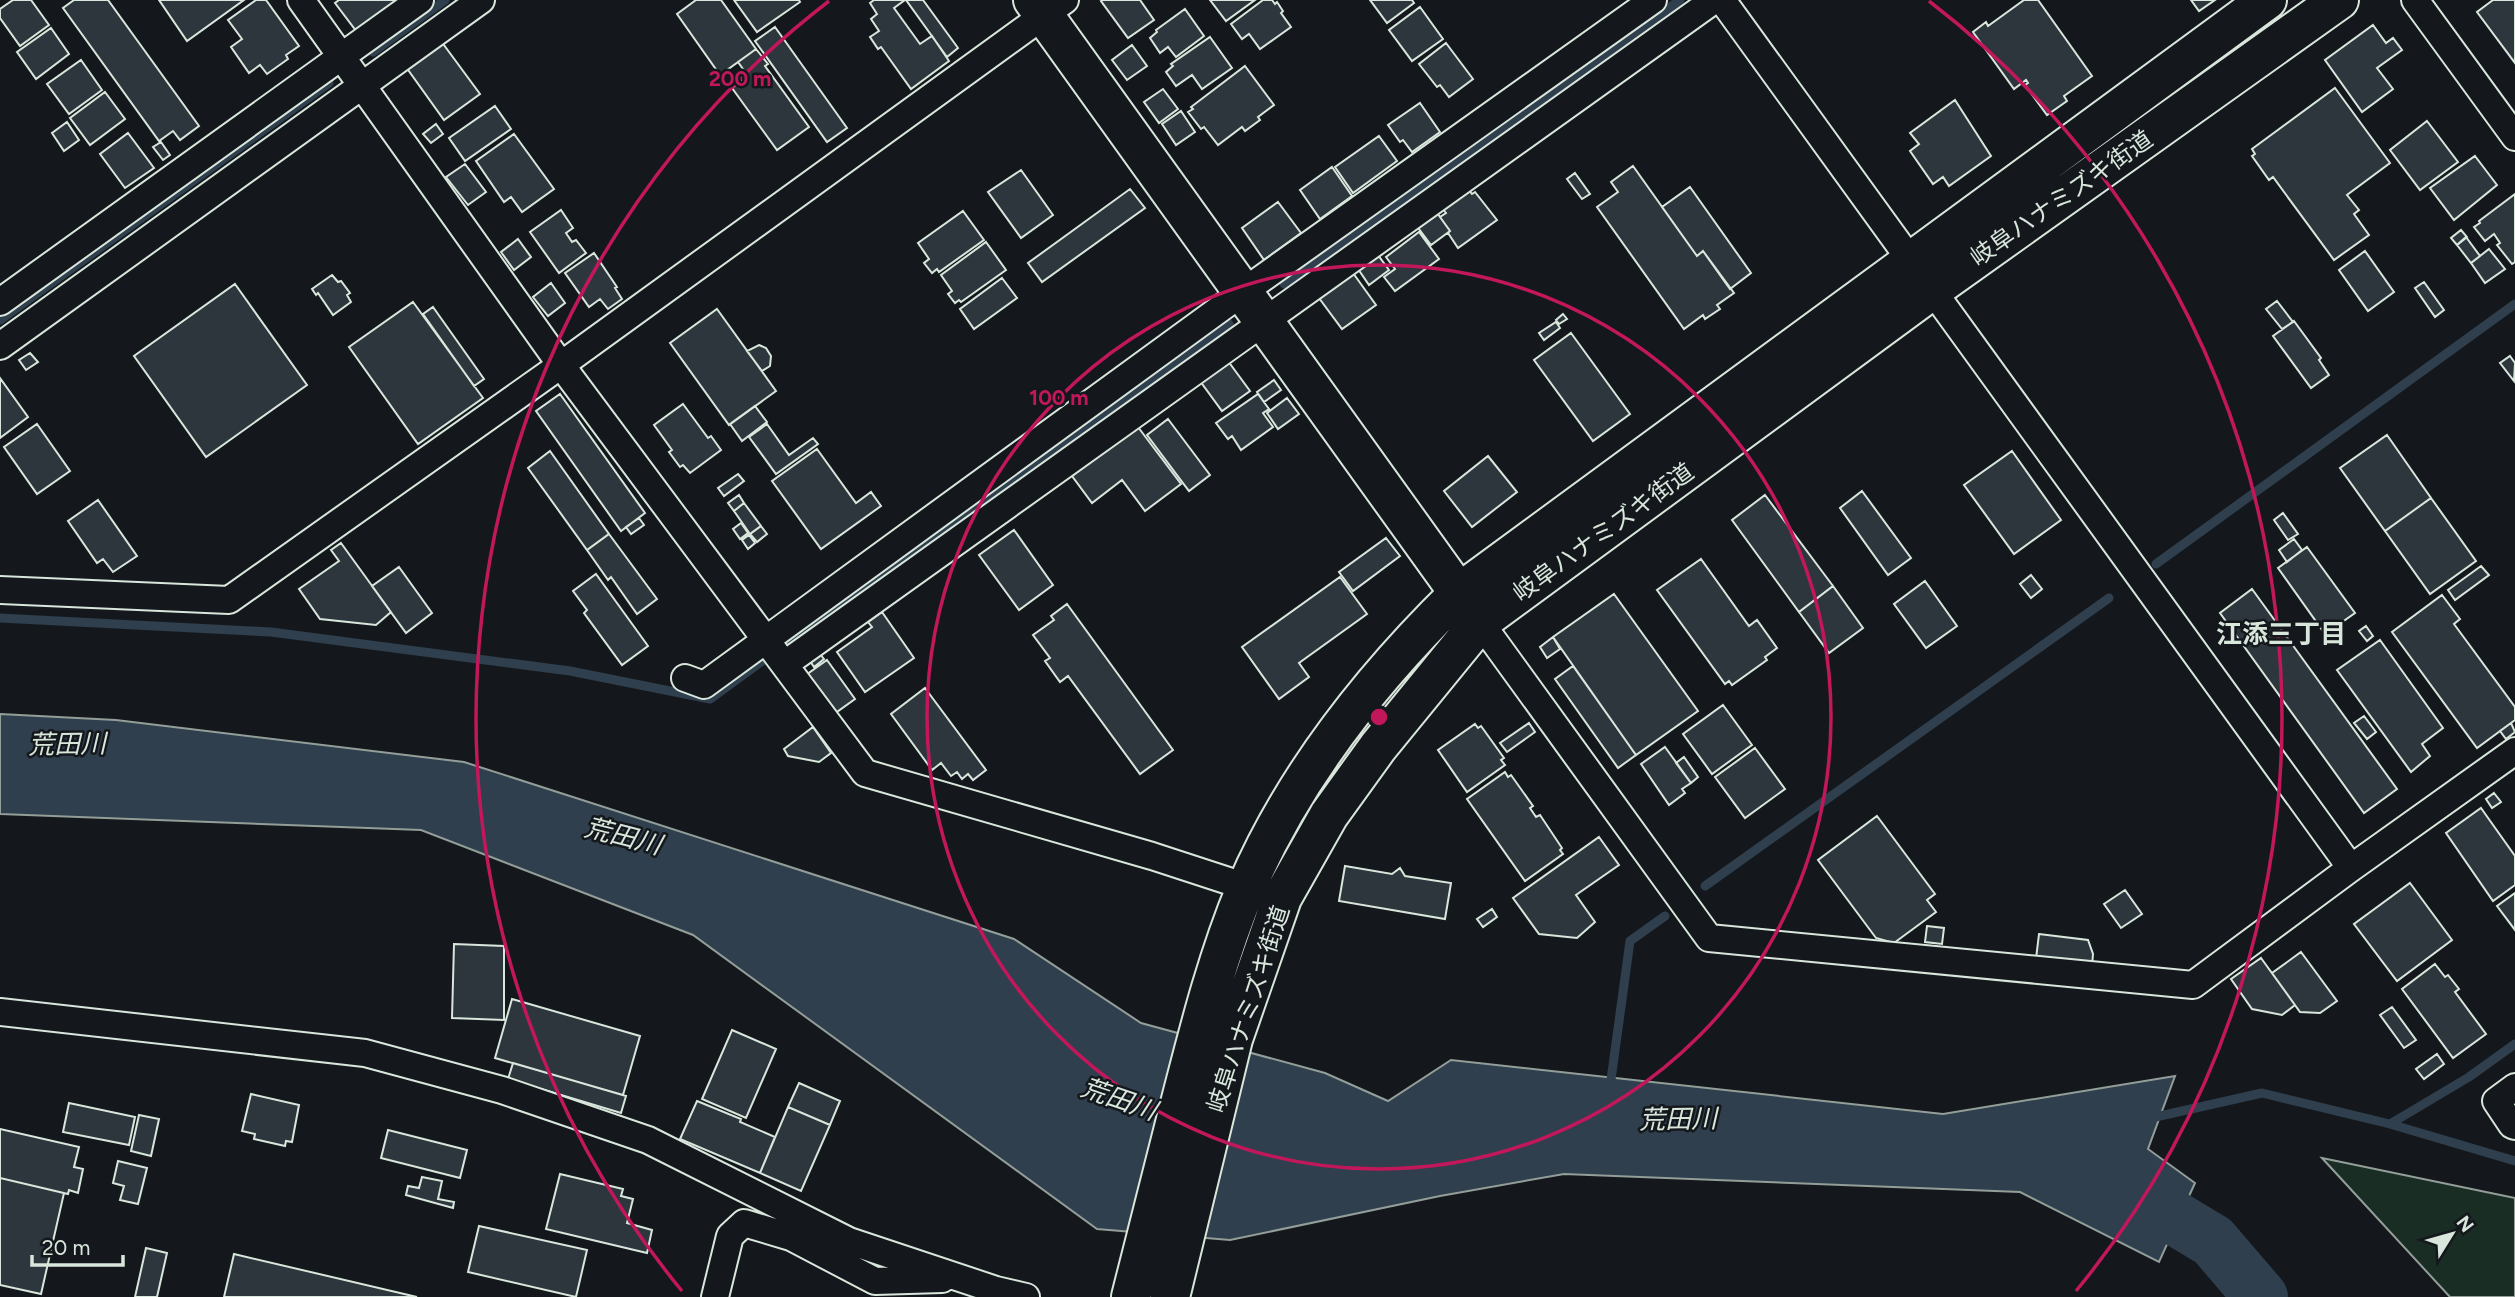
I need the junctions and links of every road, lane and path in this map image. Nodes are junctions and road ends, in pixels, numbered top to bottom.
1 (301, 0) edge
2 (420, 0) edge
3 (481, 0) edge
4 (1653, 0) edge
5 (1714, 0) edge
6 (1722, 0) edge
7 (2267, 0) edge
8 (2339, 0) edge
9 (2415, 0) edge
10 (1047, 5) edge
11 (342, 57) junction
12 (362, 85) junction
13 (2515, 137) edge
14 (1922, 275) junction
15 (0, 302) edge
16 (1254, 306) junction
17 (0, 346) edge
18 (561, 365) junction
19 (0, 590) edge
20 (1469, 608) junction
21 (766, 640) junction
22 (785, 664) junction
23 (685, 678) dead end
24 (2515, 751) edge
25 (2351, 868) junction
26 (1247, 887) junction
27 (0, 1012) edge
28 (2515, 1087) edge
29 (2515, 1126) edge
30 (961, 1279) junction
31 (1133, 1288) edge
32 (1172, 1290) edge
33 (715, 1297) edge
34 (1026, 1297) edge

1 - 11 street
2 - 11 street
3 - 12 street
4 - 16 street
5 - 16 street
6 - 14 street
7 - 14 main road, 岐阜ハナミズキ街道
8 - 14 main road, 岐阜ハナミズキ街道
9 - 13 street
10 - 16 main road
10 - 18 street
11 - 12 street
11 - 15 street
12 - 17 street
12 - 18 street
14 - 20 main road, 岐阜ハナミズキ街道
14 - 25 street
16 - 20 main road
16 - 21 street
16 - 22 street
18 - 19 street
18 - 21 street
20 - 25 street
20 - 26 main road, 岐阜ハナミズキ街道
20 - 32 main road, 岐阜ハナミズキ街道
21 - 22 street
21 - 23 street
22 - 26 street
24 - 25 street
26 - 31 main road, 岐阜ハナミズキ街道
27 - 30 street
28 - 29 street
30 - 33 street
30 - 34 street

